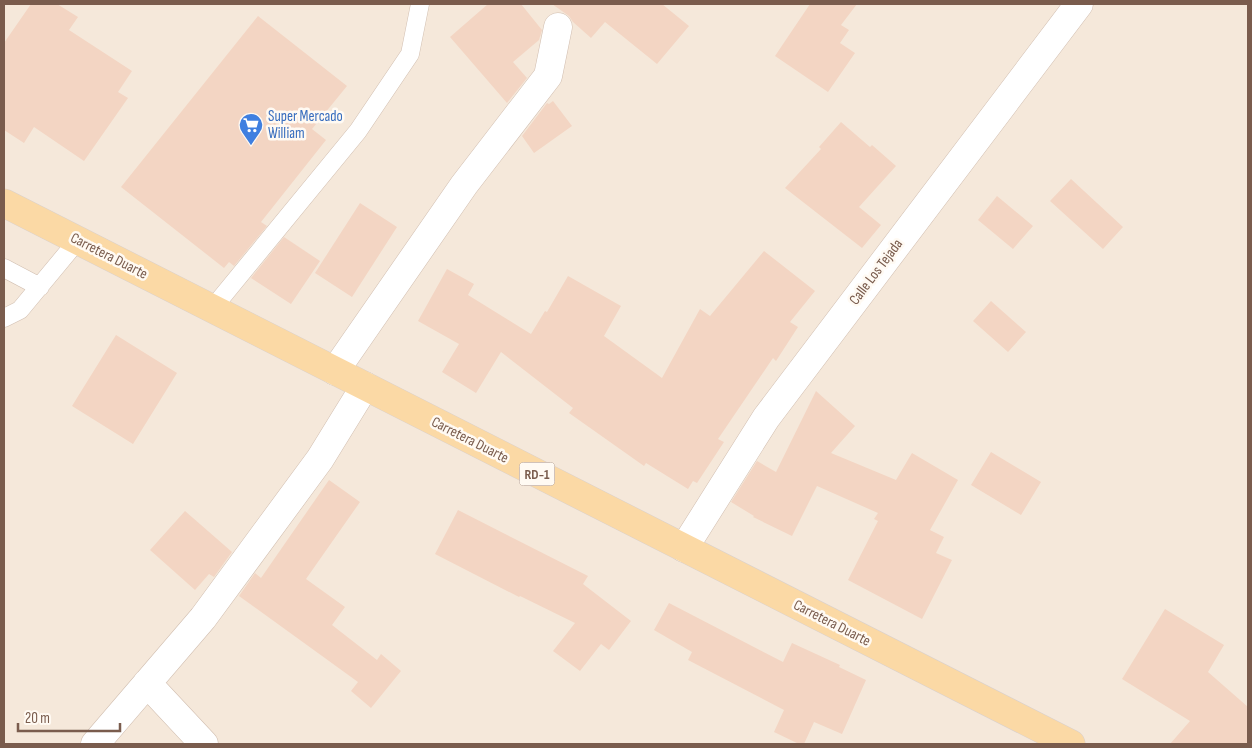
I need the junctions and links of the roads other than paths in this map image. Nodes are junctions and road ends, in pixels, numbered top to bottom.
1 (420, 4) edge
2 (1079, 4) edge
3 (558, 27) dead end
4 (4, 203) edge
5 (78, 240) junction
6 (4, 268) edge
7 (40, 287) junction
8 (212, 309) junction
9 (4, 318) edge
10 (335, 371) junction
11 (365, 386) junction
12 (684, 548) junction
13 (148, 683) junction
14 (95, 744) edge
15 (204, 744) edge
16 (1071, 744) edge

1 - 8 lane
2 - 12 street, Calle Los Tejada
3 - 10 street
4 - 5 main road, Carretera Duarte / RD-1
5 - 7 lane
5 - 8 main road, Carretera Duarte / RD-1
6 - 7 lane
7 - 9 lane
8 - 10 main road, Carretera Duarte / RD-1
10 - 11 main road, Carretera Duarte / RD-1
11 - 12 main road, Carretera Duarte / RD-1
11 - 13 street
12 - 16 main road, Carretera Duarte / RD-1
13 - 14 street
13 - 15 street

